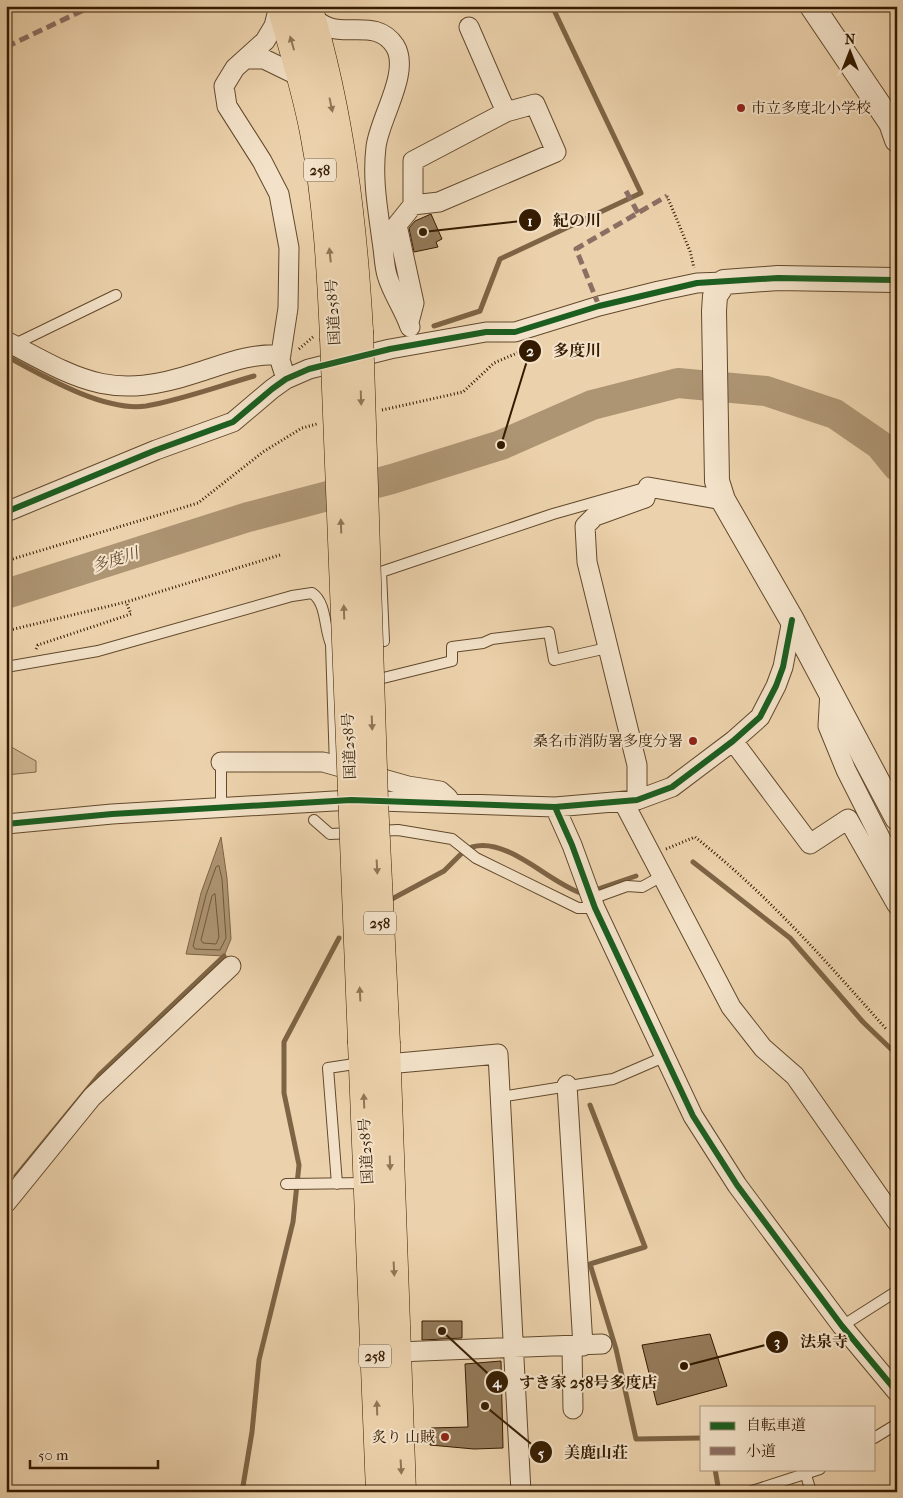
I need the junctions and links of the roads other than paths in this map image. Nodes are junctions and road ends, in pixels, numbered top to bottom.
1 (280, 6) edge
2 (812, 6) edge
3 (308, 8) edge
4 (469, 27) dead end
5 (346, 31) junction
6 (247, 58) junction
7 (313, 74) junction
8 (506, 112) junction
9 (897, 140) edge
10 (413, 205) junction
11 (897, 278) edge
12 (724, 282) junction
13 (116, 294) dead end
14 (409, 322) junction
15 (10, 343) edge
16 (417, 344) junction
17 (281, 355) junction
18 (286, 379) junction
19 (648, 487) junction
20 (720, 491) junction
21 (6, 512) edge
22 (792, 620) junction
23 (331, 644) junction
24 (607, 648) junction
25 (6, 667) edge
26 (332, 691) junction
27 (830, 692) junction
28 (733, 741) junction
29 (221, 762) joint
30 (335, 766) junction
31 (363, 801) junction
32 (630, 802) junction
33 (454, 803) junction
34 (555, 806) junction
35 (221, 808) junction
36 (897, 818) edge
37 (314, 820) dead end
38 (6, 824) edge
39 (897, 871) edge
40 (662, 876) junction
41 (593, 903) junction
42 (897, 905) edge
43 (231, 966) dead end
44 (374, 1054) junction
45 (664, 1057) junction
46 (568, 1085) junction
47 (500, 1098) junction
48 (368, 1183) junction
49 (286, 1184) dead end
50 (336, 1184) junction
51 (6, 1204) edge
52 (897, 1222) edge
53 (897, 1291) edge
54 (842, 1326) junction
55 (602, 1344) dead end
56 (514, 1346) junction
57 (577, 1346) junction
58 (398, 1352) junction
59 (894, 1384) edge
60 (574, 1409) dead end
61 (897, 1424) edge
62 (876, 1437) edge
63 (818, 1470) edge
64 (806, 1475) junction
65 (380, 1492) edge
66 (402, 1492) edge
67 (520, 1492) edge
68 (749, 1492) edge
69 (811, 1492) edge

1 - 6 street
7 -> 1 highway, 国道258号 / 258
2 - 9 street
3 - 5 street
3 - 7 highway, 国道258号 / 258
4 - 8 street
5 - 7 street
5 - 14 street
6 - 7 street
6 - 17 street
7 - 31 highway, 国道258号 / 258, bridge
8 - 10 street
8 - 10 street
10 - 14 street
11 - 12 street
12 - 16 street
12 - 20 street
13 - 15 lane
14 - 16 street
15 - 17 street
16 - 18 street
17 - 18 street
18 - 21 street
19 - 20 street
19 - 23 lane
19 - 24 street
20 - 22 street
22 - 27 street
22 - 28 street
23 - 25 lane
23 - 26 lane
24 - 26 lane
24 - 32 street
26 - 30 lane
27 - 36 street
27 - 39 street
28 - 32 street
28 - 42 street
29 - 30 street
29 - 35 lane
30 - 33 street
31 - 33 street
31 - 35 street
31 - 44 highway, 国道258号 / 258, bridge
32 - 34 street
32 - 40 street
33 - 34 street
34 - 41 street
35 - 38 street
37 - 41 lane
40 - 41 lane
40 - 52 street
41 - 45 street
43 - 51 street
44 - 47 street
48 -> 44 highway, 国道258号 / 258
44 - 50 lane
44 -> 58 highway, 国道258号 / 258
45 - 46 lane
45 - 54 street
46 - 47 lane
46 - 57 street
47 - 56 street
48 - 50 lane
65 -> 48 highway, 国道258号 / 258
49 - 50 lane
53 - 54 lane
54 - 59 street
55 - 57 street
56 - 57 street
56 - 58 street
56 - 67 street
57 - 60 street
58 -> 66 highway, 国道258号 / 258
61 - 62 lane
63 - 64 lane
64 - 68 lane
64 - 69 lane

